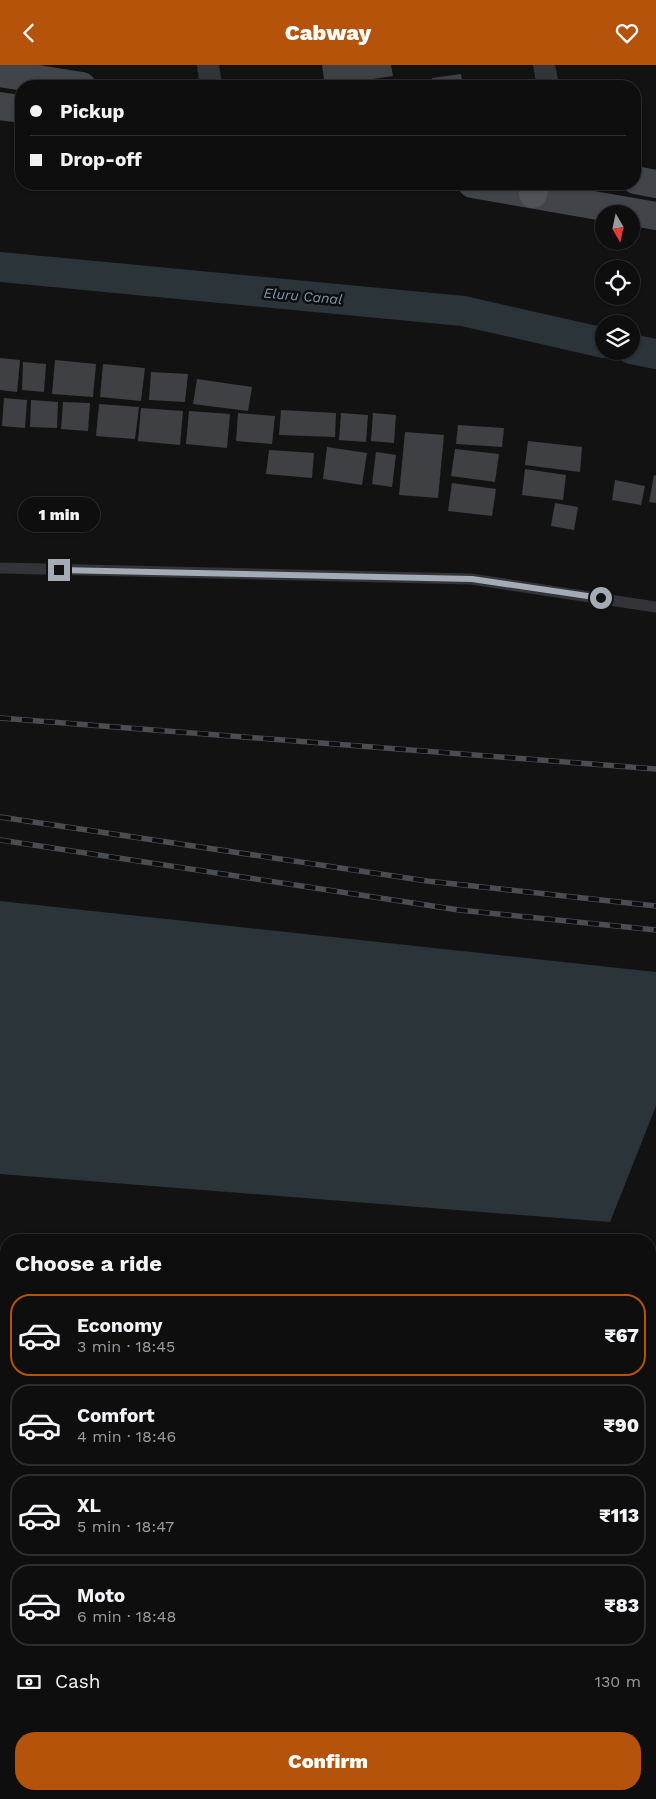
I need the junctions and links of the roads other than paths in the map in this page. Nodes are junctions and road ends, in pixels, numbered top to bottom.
1 (208, 65) edge
2 (544, 65) edge
3 (0, 73) edge
4 (44, 80) edge
5 (210, 80) edge
6 (547, 80) edge
7 (0, 106) edge
8 (15, 108) edge
9 (641, 181) edge
10 (656, 184) edge
11 (539, 190) edge
12 (656, 216) edge
13 (0, 568) edge
14 (656, 607) edge

1 - 5 street
2 - 6 street
3 - 4 main road
7 - 8 main road
9 - 10 main road
11 - 12 main road
13 - 14 lane

